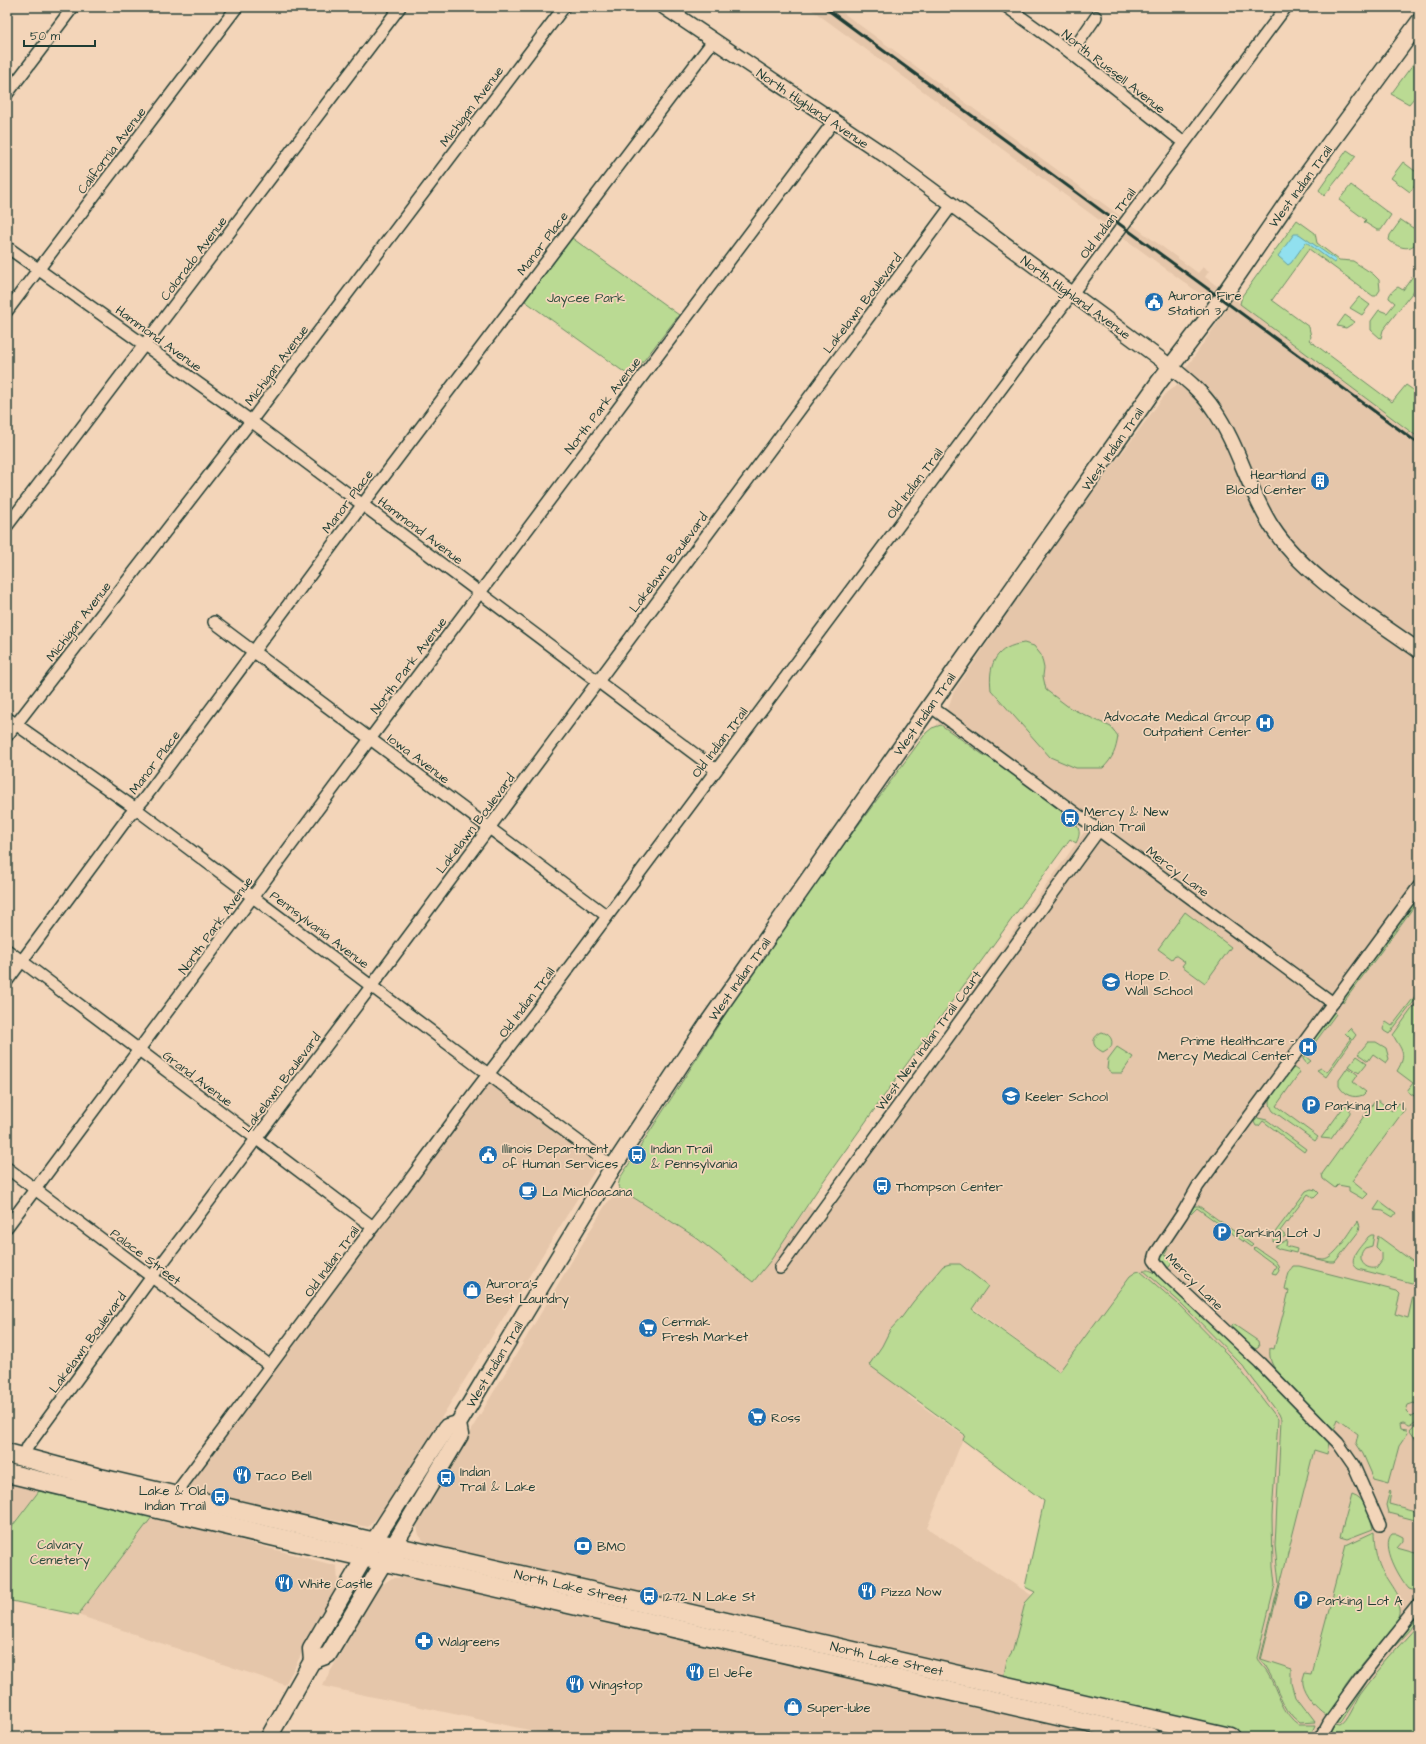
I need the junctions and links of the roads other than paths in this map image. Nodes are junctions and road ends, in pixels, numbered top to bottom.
1 (73, 7) edge
2 (237, 7) edge
3 (400, 7) edge
4 (564, 7) edge
5 (664, 7) edge
6 (1007, 7) edge
7 (1286, 7) edge
8 (1096, 17) dead end
9 (1419, 22) edge
10 (713, 41) junction
11 (1070, 53) junction
12 (7, 94) edge
13 (834, 121) junction
14 (1184, 143) junction
15 (952, 205) junction
16 (7, 247) edge
17 (38, 270) junction
18 (1071, 295) junction
19 (7, 311) edge
20 (144, 345) junction
21 (1171, 367) junction
22 (251, 421) junction
23 (362, 504) junction
24 (7, 526) edge
25 (480, 592) junction
26 (214, 622) dead end
27 (1419, 651) edge
28 (254, 652) junction
29 (598, 680) junction
30 (930, 706) junction
31 (11, 722) edge
32 (7, 736) edge
33 (370, 739) junction
34 (716, 770) junction
35 (136, 808) junction
36 (489, 827) junction
37 (1099, 830) junction
38 (1419, 886) edge
39 (252, 897) junction
40 (607, 916) junction
41 (7, 950) edge
42 (22, 961) junction
43 (7, 981) edge
44 (371, 986) junction
45 (1333, 1003) junction
46 (139, 1051) junction
47 (488, 1074) junction
48 (255, 1139) junction
49 (613, 1166) junction
50 (7, 1168) edge
51 (36, 1189) junction
52 (7, 1227) edge
53 (373, 1227) junction
54 (780, 1268) dead end
55 (151, 1278) junction
56 (269, 1365) junction
57 (458, 1424) junction
58 (15, 1455) edge
59 (7, 1473) edge
60 (178, 1496) junction
61 (1380, 1525) dead end
62 (374, 1541) junction
63 (394, 1546) junction
64 (364, 1558) junction
65 (384, 1562) junction
66 (1419, 1605) edge
67 (312, 1661) junction
68 (269, 1737) edge
69 (1150, 1737) edge
70 (1230, 1737) edge
71 (1321, 1737) edge

1 - 12 street
2 - 17 street, California Avenue
3 - 20 street, Colorado Avenue
4 - 22 street, Michigan Avenue
5 - 10 street, North Highland Avenue
6 - 11 street, North Russell Avenue
7 - 14 street, Old Indian Trail
8 - 11 street
9 - 21 main road, West Indian Trail
10 - 13 street, North Highland Avenue
10 - 23 street, Manor Place
11 - 14 street, North Russell Avenue
13 - 15 street, North Highland Avenue
13 - 25 street, North Park Avenue
14 - 18 street, Old Indian Trail
15 - 18 street, North Highland Avenue
15 - 29 street, Lakelawn Boulevard
16 - 17 street, Hammond Avenue
17 - 19 street, California Avenue
17 - 20 street, Hammond Avenue
18 - 21 street, North Highland Avenue
18 - 34 street, Old Indian Trail
20 - 22 street, Hammond Avenue
20 - 24 street, Colorado Avenue
21 - 27 street, North Highland Avenue
21 - 30 main road, West Indian Trail
22 - 23 street, Hammond Avenue
22 - 31 street, Michigan Avenue
23 - 25 street, Hammond Avenue
23 - 28 street, Manor Place
25 - 29 street, Hammond Avenue
25 - 33 street, North Park Avenue
26 - 28 street, Iowa Avenue
28 - 33 street, Iowa Avenue
28 - 35 street, Manor Place
29 - 34 street, Hammond Avenue
29 - 36 street, Lakelawn Boulevard
30 - 37 street, Mercy Lane
30 - 49 main road, West Indian Trail
31 - 32 street, Michigan Avenue
31 - 35 street, Pennsylvania Avenue
33 - 36 street, Iowa Avenue
33 - 39 street, North Park Avenue
34 - 40 street, Old Indian Trail
35 - 39 street, Pennsylvania Avenue
35 - 42 street, Manor Place
36 - 40 street, Iowa Avenue
36 - 44 street, Lakelawn Boulevard
37 - 45 street, Mercy Lane
37 - 54 street, West New Indian Trail Court
38 - 45 street, Mercy Lane
39 - 44 street, Pennsylvania Avenue
39 - 46 street, North Park Avenue
40 - 47 street, Old Indian Trail
41 - 42 street, Grand Avenue
42 - 43 street, Manor Place
42 - 46 street, Grand Avenue
44 - 47 street, Pennsylvania Avenue
44 - 48 street, Lakelawn Boulevard
45 - 61 street, Mercy Lane
46 - 48 street, Grand Avenue
46 - 51 street, North Park Avenue
47 - 49 street, Pennsylvania Avenue
47 - 53 street, Old Indian Trail
48 - 53 street, Grand Avenue
48 - 55 street, Lakelawn Boulevard
49 - 57 main road, West Indian Trail
50 - 51 street, Palace Street
51 - 52 street, North Park Avenue
51 - 55 street, Palace Street
53 - 56 street, Old Indian Trail
55 - 56 street, Palace Street
55 - 58 street, Lakelawn Boulevard
56 - 60 street, Old Indian Trail
57 - 62 main road, West Indian Trail
57 - 63 main road, West Indian Trail
58 - 60 main road, North Lake Street
59 - 64 main road, North Lake Street
60 - 62 main road, North Lake Street
62 - 63 main road, North Lake Street
62 - 64 main road, West Indian Trail
63 - 65 main road, West Indian Trail
63 - 70 main road, North Lake Street
64 - 65 main road, North Lake Street
64 - 67 main road, West Indian Trail
65 - 67 main road, West Indian Trail
65 - 69 main road, North Lake Street
66 - 71 street
67 - 68 main road, West Indian Trail

